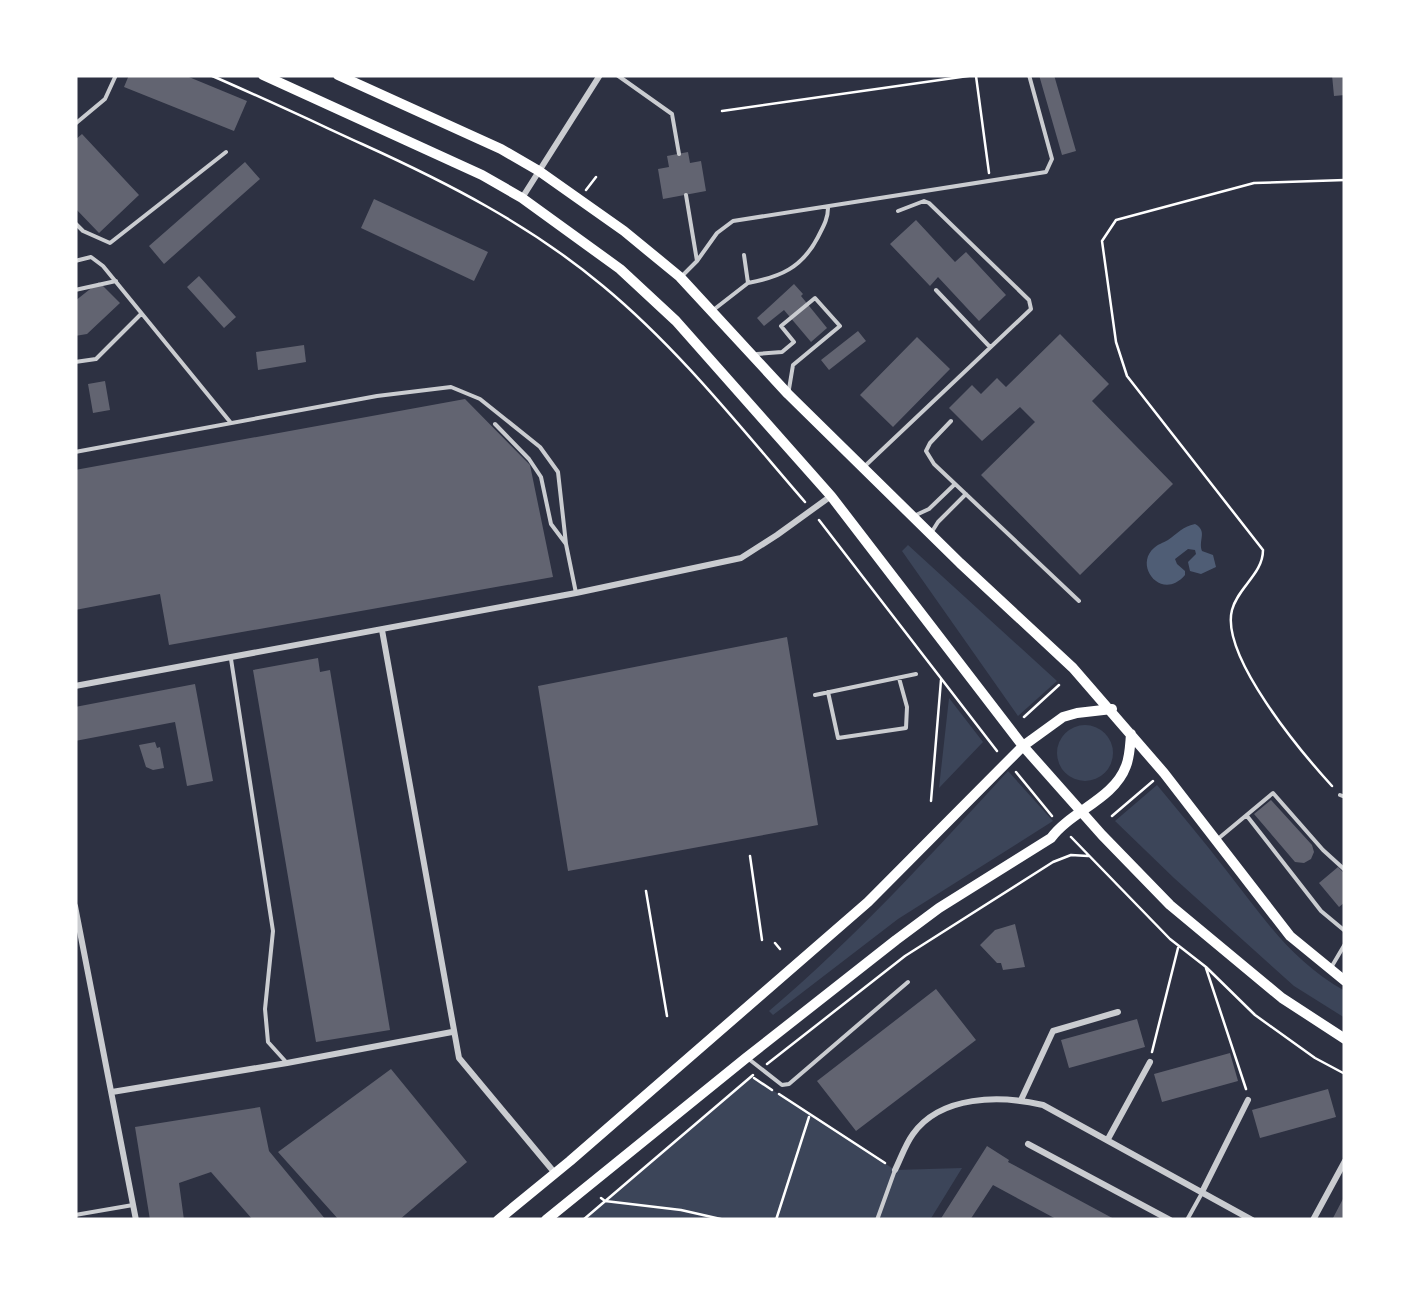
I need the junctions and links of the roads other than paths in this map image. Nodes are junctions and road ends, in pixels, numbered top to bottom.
1 (116, 75) edge
2 (263, 75) edge
3 (338, 75) edge
4 (600, 75) edge
5 (617, 75) edge
6 (1029, 75) edge
7 (75, 124) edge
8 (226, 152) dead end
9 (679, 154) dead end
10 (539, 172) junction
11 (686, 194) dead end
12 (522, 198) junction
13 (828, 206) junction
14 (898, 211) dead end
15 (75, 223) edge
16 (744, 255) dead end
17 (75, 261) edge
18 (697, 261) junction
19 (680, 278) junction
20 (116, 282) junction
21 (748, 283) junction
22 (75, 290) edge
23 (936, 290) dead end
24 (712, 311) junction
25 (142, 313) junction
26 (990, 347) junction
27 (752, 353) junction
28 (75, 362) edge
29 (788, 394) junction
30 (950, 422) dead end
31 (232, 423) junction
32 (495, 424) dead end
33 (75, 452) edge
34 (864, 468) junction
35 (955, 484) junction
36 (966, 494) junction
37 (831, 496) junction
38 (912, 515) junction
39 (931, 534) junction
40 (566, 544) junction
41 (576, 593) junction
42 (1079, 601) dead end
43 (382, 630) junction
44 (231, 657) junction
45 (916, 674) dead end
46 (898, 678) junction
47 (75, 686) edge
48 (828, 692) junction
49 (815, 695) dead end
50 (1112, 709) junction
51 (1132, 734) junction
52 (1023, 746) junction
53 (1082, 812) junction
54 (1247, 816) junction
55 (1216, 841) junction
56 (1345, 870) edge
57 (75, 906) edge
58 (1345, 932) edge
59 (1345, 944) edge
60 (1330, 970) junction
61 (1345, 980) edge
62 (908, 982) dead end
63 (1118, 1012) dead end
64 (452, 1032) junction
65 (1345, 1039) edge
66 (746, 1058) junction
67 (1150, 1062) road end
68 (287, 1063) junction
69 (112, 1092) junction
70 (1021, 1100) junction
71 (1248, 1100) road end
72 (1108, 1140) junction
73 (1028, 1144) dead end
74 (1345, 1161) edge
75 (895, 1170) joint
76 (554, 1173) junction
77 (1202, 1192) junction
78 (134, 1205) junction
79 (75, 1215) edge
80 (136, 1220) edge
81 (498, 1220) edge
82 (546, 1220) edge
83 (876, 1220) edge
84 (1170, 1220) edge
85 (1187, 1220) edge
86 (1252, 1220) edge
87 (1313, 1220) edge

1 - 7 lane
2 - 12 main road
3 - 10 main road
4 - 10 street
5 - 9 lane
6 - 13 lane
8 - 15 lane
10 - 12 street
10 - 19 main road
11 - 18 lane
12 - 37 main road
13 - 18 lane
13 - 21 lane
14 - 26 lane
16 - 21 lane
17 - 20 lane
18 - 19 lane
19 - 24 main road
20 - 22 lane
20 - 25 lane
21 - 24 lane
23 - 26 lane
24 - 27 main road
25 - 28 lane
25 - 31 lane
26 - 34 lane
27 - 29 main road
27 - 29 lane
29 - 34 main road
30 - 35 lane
31 - 33 lane
31 - 40 lane
32 - 40 lane
34 - 38 main road
35 - 36 lane
35 - 38 lane
36 - 39 lane
36 - 42 lane
37 - 41 street
37 - 52 main road
38 - 39 main road
39 - 50 main road
40 - 41 lane
41 - 43 street
43 - 44 street
43 - 64 street
44 - 47 street
44 - 68 lane
45 - 46 lane
46 - 48 lane
46 - 48 lane
48 - 49 lane
50 - 51 main road
50 - 52 main road
51 - 53 main road
51 - 55 main road
52 - 53 main road
52 - 76 main road
53 - 65 main road
53 - 66 main road
54 - 55 lane
54 - 56 lane
54 - 58 lane
55 - 60 main road
57 - 69 street
59 - 60 lane
60 - 61 main road
62 - 66 lane
63 - 70 street
64 - 68 street
64 - 76 street
66 - 82 main road
67 - 72 street
68 - 69 street
69 - 78 street
70 - 72 street
70 - 75 street
71 - 77 street
72 - 77 street
73 - 84 street
74 - 87 street
75 - 83 lane
76 - 81 main road
77 - 85 lane
77 - 86 street
78 - 79 lane
78 - 80 street

